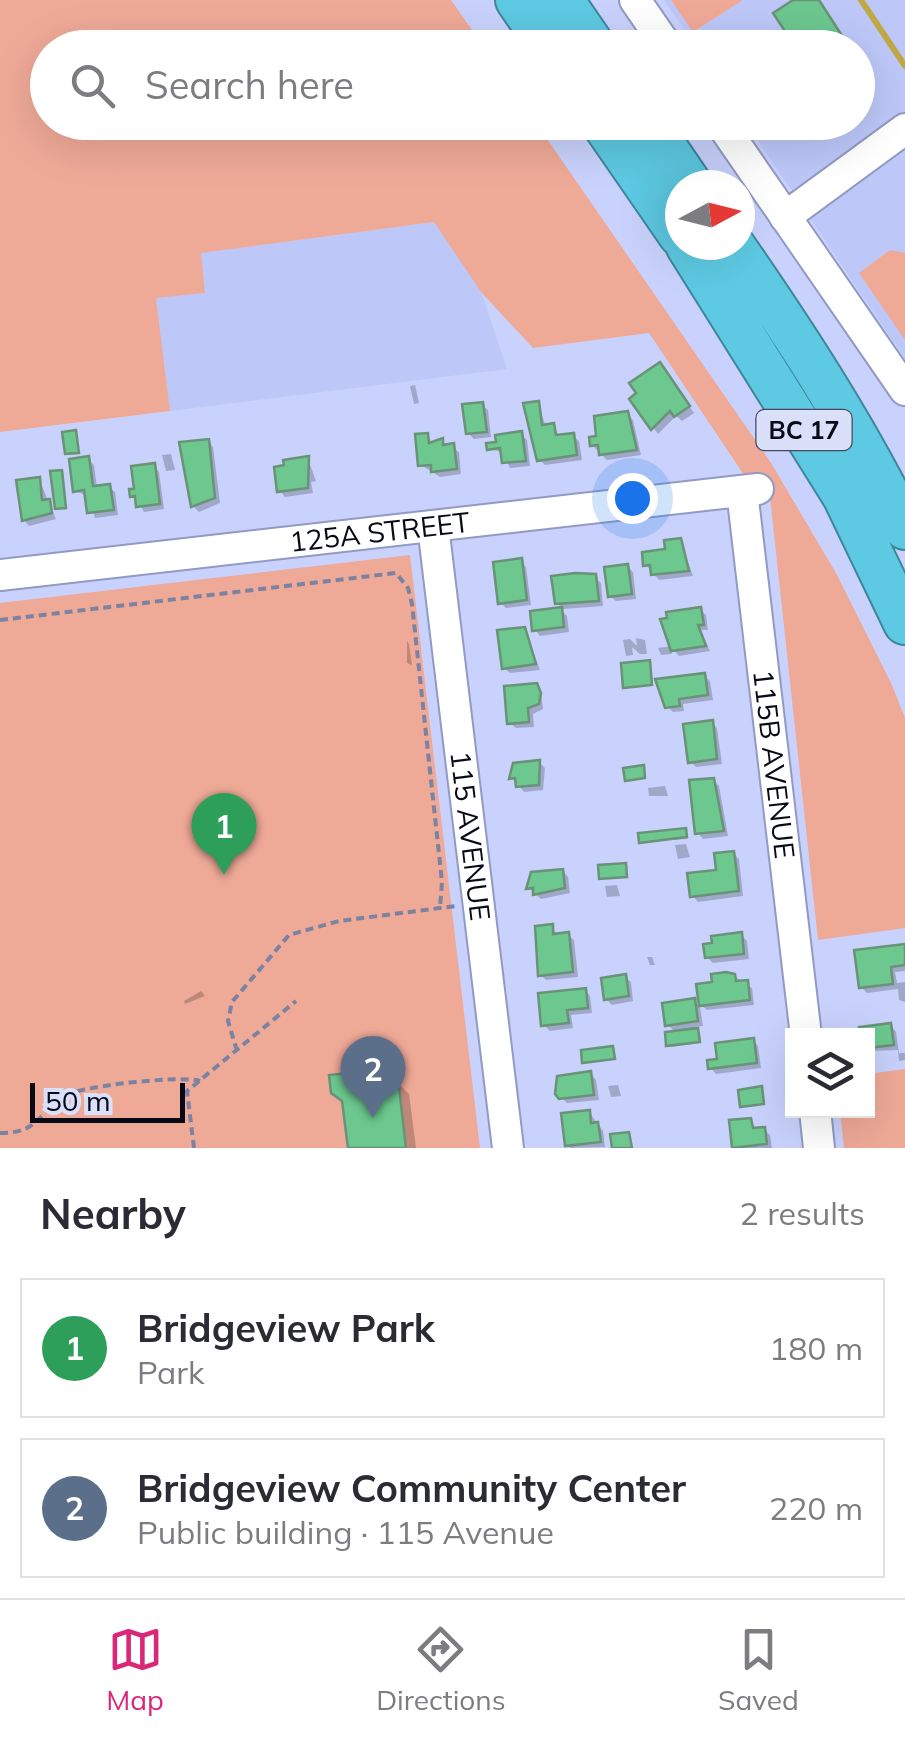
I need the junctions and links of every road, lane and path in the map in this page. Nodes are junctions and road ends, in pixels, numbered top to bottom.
1 (517, 0) edge
2 (562, 0) edge
3 (635, 0) edge
4 (538, 30) edge
5 (583, 30) edge
6 (656, 30) edge
7 (905, 129) edge
8 (614, 140) edge
9 (660, 140) edge
10 (732, 140) edge
11 (681, 170) edge
12 (665, 213) edge
13 (785, 217) junction
14 (696, 260) edge
15 (743, 260) edge
16 (905, 390) edge
17 (750, 490) joint
18 (433, 526) junction
19 (905, 528) edge
20 (0, 575) edge
21 (0, 620) edge
22 (905, 623) edge
23 (296, 1002) dead end
24 (805, 1028) edge
25 (237, 1051) junction
26 (200, 1081) junction
27 (815, 1118) edge
28 (0, 1134) edge
29 (194, 1148) edge
30 (508, 1148) edge
31 (819, 1148) edge

1 - 4 highway
2 - 5 highway
3 - 6 street
7 - 13 street
8 - 12 highway
9 - 11 highway
10 - 13 street
13 - 16 street
14 - 22 highway, BC 17
15 - 19 highway, BC 17
17 - 18 street, 125A STREET
17 - 24 street, 115B AVENUE
18 - 20 street, 125A STREET
18 - 30 street, 115 AVENUE
21 - 25 path
23 - 25 path
25 - 26 path
26 - 28 path
26 - 29 path
27 - 31 street

